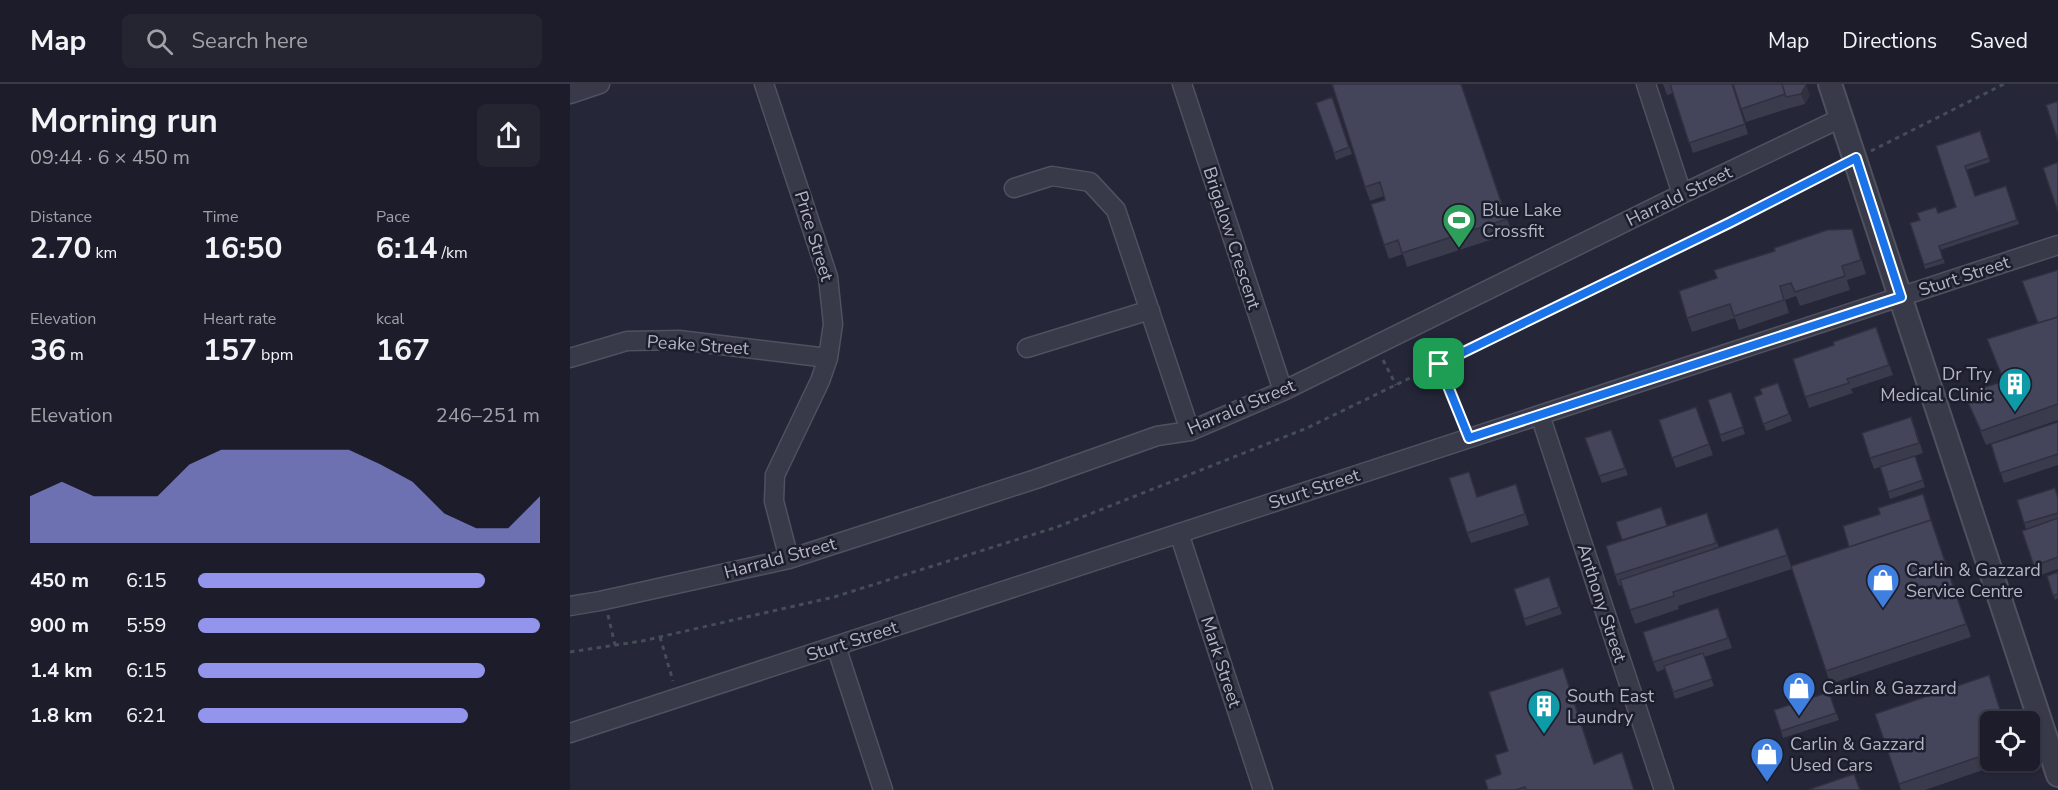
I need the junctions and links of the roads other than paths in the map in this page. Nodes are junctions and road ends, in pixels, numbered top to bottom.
1 (600, 84) edge
2 (764, 84) edge
3 (1182, 84) edge
4 (1646, 84) edge
5 (1830, 84) edge
6 (570, 94) edge
7 (1841, 118) junction
8 (1014, 188) dead end
9 (1682, 194) junction
10 (2058, 245) edge
11 (1901, 297) junction
12 (1150, 310) junction
13 (1027, 348) dead end
14 (570, 358) edge
15 (828, 358) junction
16 (1283, 391) junction
17 (1539, 415) junction
18 (1190, 431) junction
19 (1179, 533) junction
20 (789, 559) junction
21 (570, 606) edge
22 (836, 646) junction
23 (570, 733) edge
24 (2058, 775) edge
25 (884, 790) edge
26 (1263, 790) edge
27 (1664, 790) edge

1 - 6 street
2 - 15 street, Price Street
3 - 16 street, Brigalow Crescent
4 - 9 street
5 - 7 street
7 - 9 street, Harrald Street
7 - 11 street
8 - 12 street
9 - 16 street, Harrald Street
10 - 11 street, Sturt Street
11 - 17 street, Sturt Street
11 - 24 street
12 - 13 street
12 - 18 street
14 - 15 street, Peake Street
15 - 20 street, Price Street
16 - 18 street, Harrald Street
17 - 19 street, Sturt Street
17 - 27 street, Anthony Street
18 - 20 street, Harrald Street
19 - 22 street, Sturt Street
19 - 26 street, Mark Street
20 - 21 street, Harrald Street
22 - 23 street, Sturt Street
22 - 25 street

